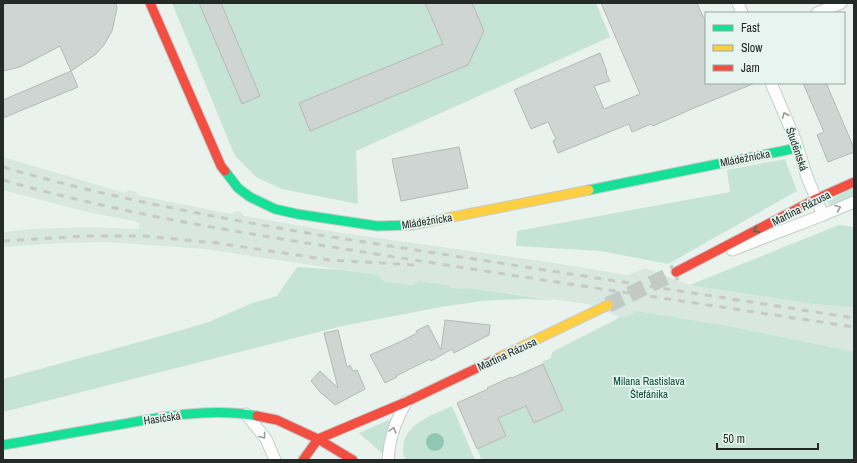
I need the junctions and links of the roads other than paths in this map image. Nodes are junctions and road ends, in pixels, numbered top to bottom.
1 (150, 3) edge
2 (841, 3) edge
3 (819, 12) edge
4 (771, 84) edge
5 (797, 148) junction
6 (854, 182) edge
7 (816, 199) junction
8 (854, 202) edge
9 (823, 215) junction
10 (680, 270) joint
11 (608, 305) tunnel mouth
12 (406, 402) junction
13 (246, 414) junction
14 (318, 439) junction
15 (3, 445) edge
16 (275, 460) edge
17 (303, 460) edge
18 (354, 460) edge
19 (388, 460) edge

1 - 5 street, Mládežnícka
2 - 3 street
5 -> 4 street, Študentská
5 - 7 street, Študentská
6 - 7 street, Martina Rázusa
7 - 9 street, Študentská
7 -> 10 street, Martina Rázusa
9 -> 8 street, Martina Rázusa
9 - 10 street, Martina Rázusa
11 - 12 street, Martina Rázusa
12 - 14 street, Martina Rázusa
19 -> 12 street
13 - 14 street, Hasičská
13 - 15 street, Hasičská
13 -> 16 street
14 - 17 street
14 - 18 street, Hasičská

